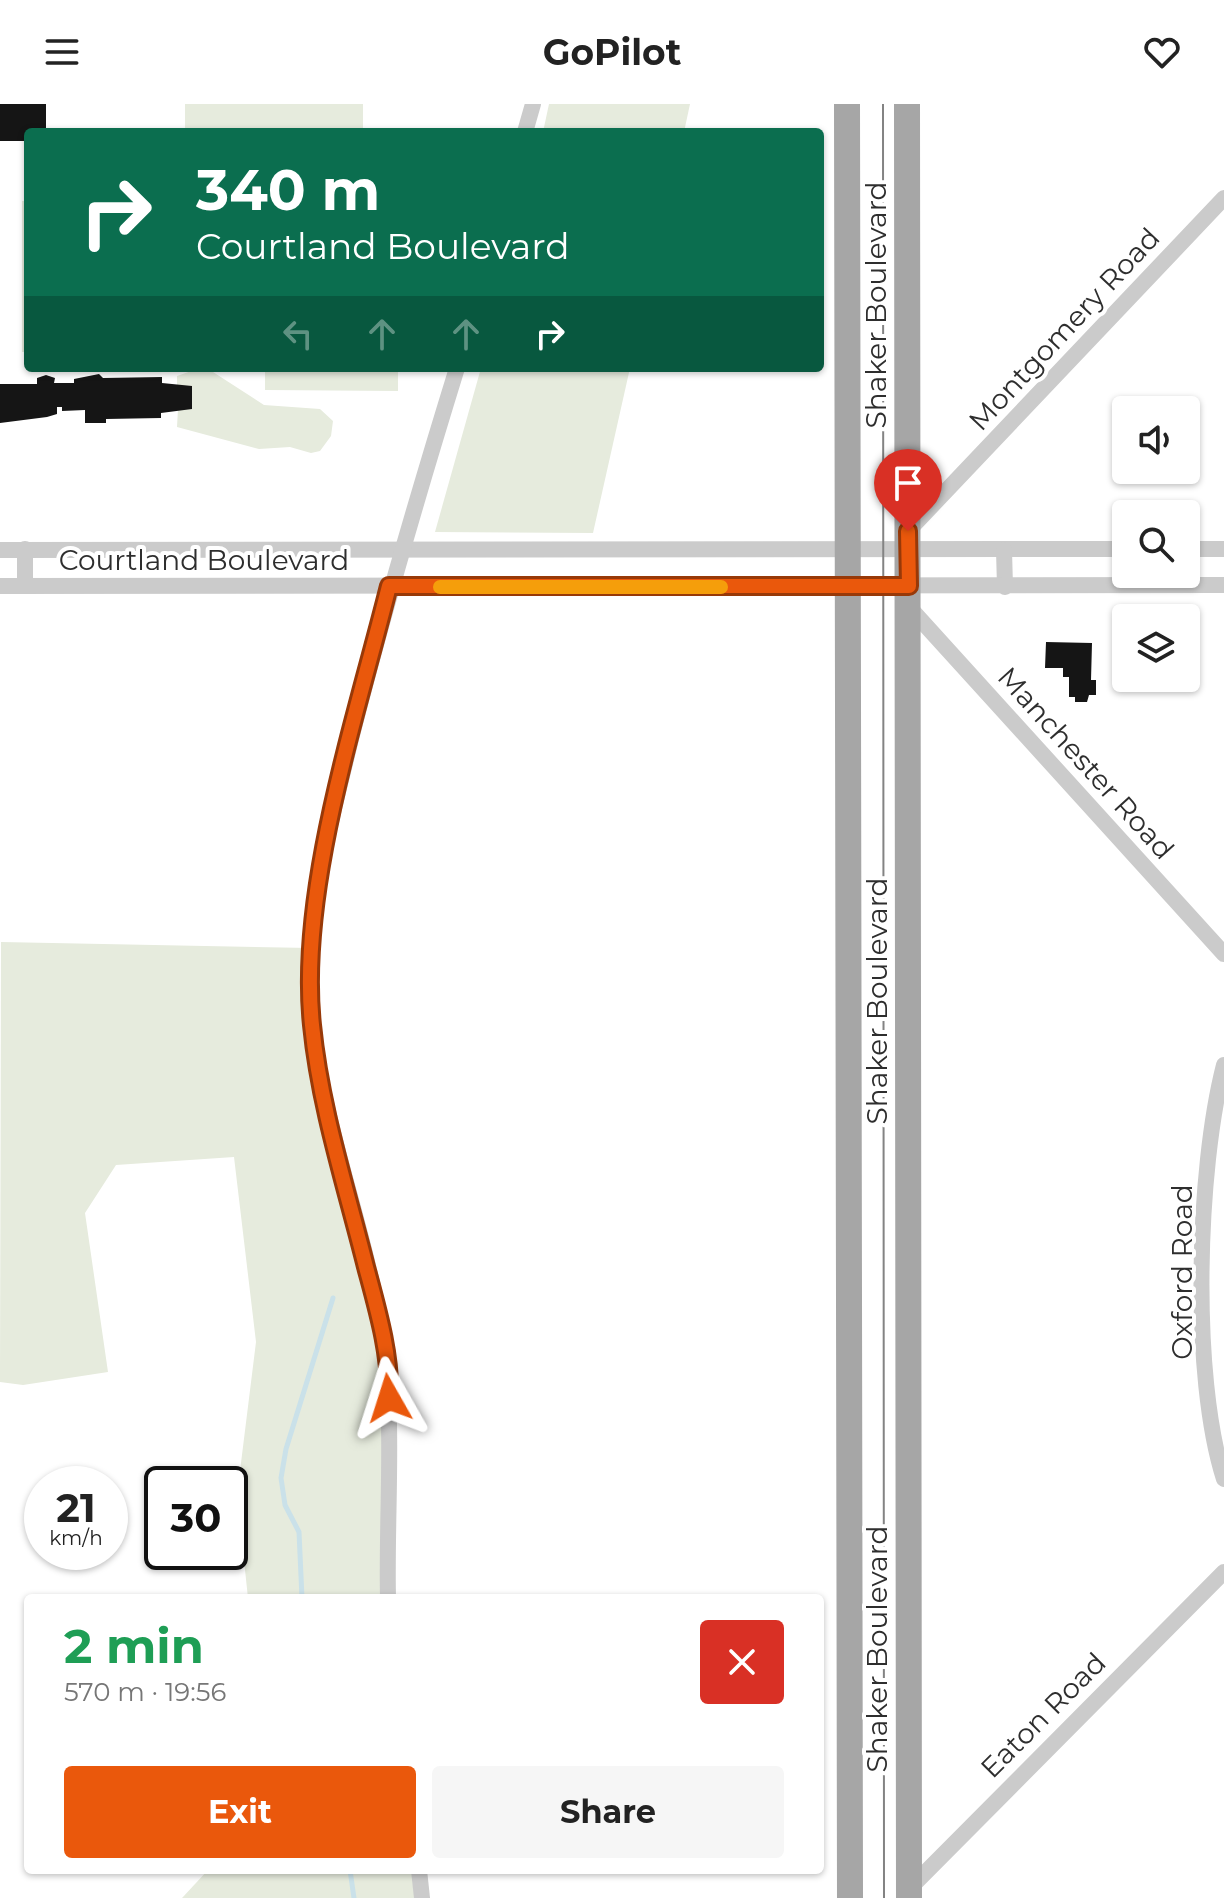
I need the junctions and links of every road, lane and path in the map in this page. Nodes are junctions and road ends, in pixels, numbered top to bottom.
1 (533, 104) edge
2 (847, 104) edge
3 (907, 104) edge
4 (526, 128) edge
5 (1224, 198) edge
6 (456, 372) edge
7 (908, 540) junction
8 (25, 549) junction
9 (1112, 549) edge
10 (1200, 549) edge
11 (1224, 549) edge
12 (0, 550) edge
13 (400, 550) junction
14 (847, 550) junction
15 (1004, 550) junction
16 (1224, 585) edge
17 (0, 586) edge
18 (25, 586) junction
19 (389, 586) junction
20 (848, 587) junction
21 (1005, 587) junction
22 (909, 597) junction
23 (1224, 954) edge
24 (1224, 1065) edge
25 (1224, 1479) edge
26 (1224, 1572) edge
27 (388, 1594) edge
28 (419, 1874) edge
29 (906, 1895) edge
30 (422, 1898) edge
31 (850, 1898) edge

1 - 4 street
2 - 14 main road, Shaker Boulevard
3 - 7 main road, Shaker Boulevard
5 - 7 street, Montgomery Road
6 - 13 street
7 - 14 street, Courtland Boulevard
7 - 15 street, Courtland Boulevard
7 - 22 main road, Shaker Boulevard
8 - 12 street, Courtland Boulevard
8 - 13 street, Courtland Boulevard
8 - 18 street
9 - 15 street, Courtland Boulevard
10 - 11 street
13 - 14 street, Courtland Boulevard
13 - 19 street
14 - 20 main road, Shaker Boulevard
15 - 21 street
16 - 21 street, Courtland Boulevard
17 - 18 street, Courtland Boulevard
18 - 19 street, Courtland Boulevard
19 - 20 street, Courtland Boulevard
19 - 27 street
20 - 22 street, Courtland Boulevard
20 - 31 main road, Shaker Boulevard
21 - 22 street, Courtland Boulevard
22 - 23 street, Manchester Road
22 - 29 main road, Shaker Boulevard
24 - 25 street, Oxford Road
26 - 29 street, Eaton Road
28 - 30 street

